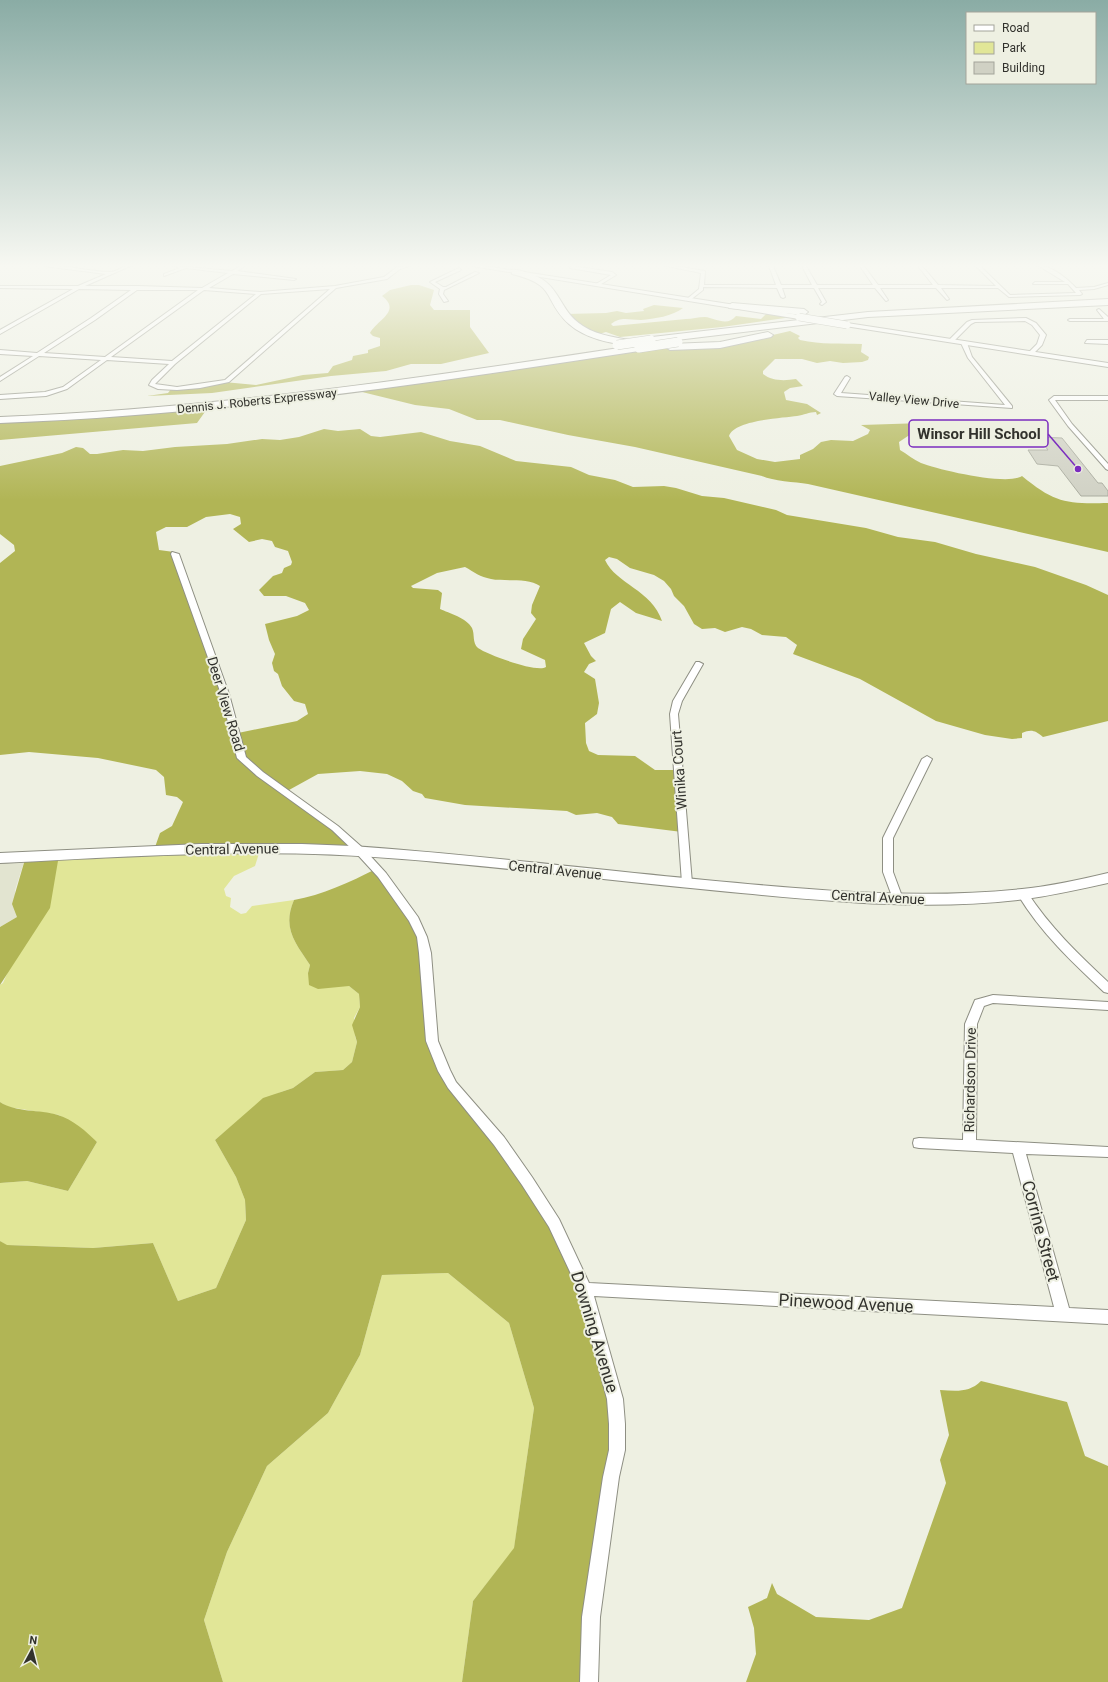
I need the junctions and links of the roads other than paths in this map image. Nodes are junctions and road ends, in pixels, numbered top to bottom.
1 (52, 344) edge
2 (125, 344) edge
3 (196, 344) edge
4 (269, 344) edge
5 (621, 344) edge
6 (645, 344) edge
7 (662, 344) edge
8 (723, 344) edge
9 (965, 344) edge
10 (974, 344) edge
11 (1039, 344) edge
12 (0, 352) edge
13 (1031, 353) junction
14 (38, 354) junction
15 (106, 358) junction
16 (173, 363) junction
17 (1108, 365) edge
18 (847, 378) dead end
19 (0, 379) edge
20 (0, 396) edge
21 (1107, 399) edge
22 (0, 411) edge
23 (0, 420) edge
24 (1107, 465) edge
25 (175, 554) dead end
26 (699, 664) dead end
27 (927, 759) dead end
28 (360, 851) junction
29 (0, 858) edge
30 (1108, 878) edge
31 (687, 883) junction
32 (1023, 895) junction
33 (898, 899) junction
34 (1108, 989) edge
35 (1108, 1006) edge
36 (919, 1143) dead end
37 (969, 1145) junction
38 (1018, 1147) junction
39 (1108, 1152) edge
40 (585, 1289) junction
41 (1064, 1314) junction
42 (1108, 1316) edge
43 (589, 1682) edge

1 - 14 street
2 - 15 street
3 - 16 street
4 - 16 street
5 - 22 highway, Dennis J. Roberts Expressway, bridge
6 - 8 highway
7 - 23 highway, Dennis J. Roberts Expressway, bridge
9 - 18 street, Valley View Drive
10 - 13 main road
11 - 13 street
12 - 14 street
13 - 17 main road
14 - 15 street
14 - 19 street
15 - 16 street
15 - 20 street
21 - 24 street
25 - 28 street, Deer View Road
26 - 31 street, Winika Court
27 - 33 street
28 - 29 main road, Central Avenue
28 - 31 main road, Central Avenue
28 - 40 street, Downing Avenue
30 - 32 main road, Central Avenue
31 - 33 main road, Central Avenue
32 - 33 main road, Central Avenue
32 - 34 street
35 - 37 street, Richardson Drive
36 - 37 street
37 - 38 street
38 - 39 street
38 - 41 street, Corrine Street
40 - 41 street, Pinewood Avenue
40 - 43 street, Downing Avenue
41 - 42 street, Pinewood Avenue

